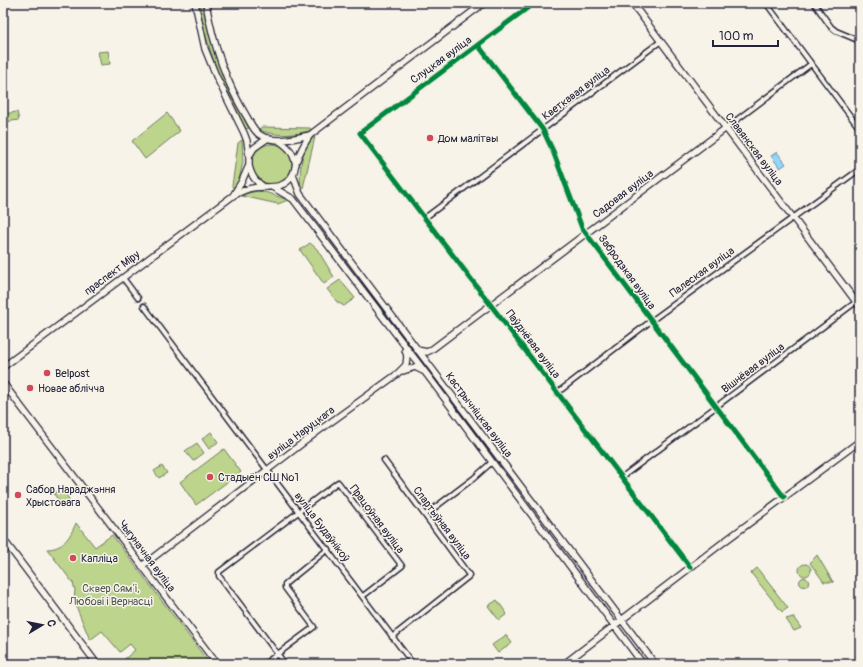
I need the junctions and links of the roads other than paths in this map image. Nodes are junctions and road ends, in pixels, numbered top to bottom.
1 (195, 3) edge
2 (206, 3) edge
3 (484, 3) edge
4 (534, 3) edge
5 (632, 3) edge
6 (766, 3) edge
7 (814, 3) edge
8 (661, 41) junction
9 (860, 41) edge
10 (478, 45) junction
11 (811, 64) junction
12 (726, 128) junction
13 (860, 129) edge
14 (543, 130) junction
15 (360, 133) joint
16 (310, 135) junction
17 (268, 138) junction
18 (278, 140) junction
19 (249, 156) junction
20 (296, 164) junction
21 (249, 165) junction
22 (860, 169) edge
23 (293, 175) junction
24 (265, 187) junction
25 (274, 188) junction
26 (234, 195) junction
27 (426, 217) junction
28 (793, 217) junction
29 (587, 234) junction
30 (123, 278) junction
31 (138, 298) tunnel mouth
32 (491, 305) junction
33 (858, 305) edge
34 (144, 306) tunnel mouth
35 (651, 321) junction
36 (404, 345) junction
37 (417, 350) junction
38 (427, 352) junction
39 (427, 363) junction
40 (3, 367) edge
41 (396, 374) junction
42 (428, 376) junction
43 (3, 383) edge
44 (558, 393) junction
45 (717, 406) junction
46 (860, 441) edge
47 (384, 460) dead end
48 (492, 462) junction
49 (268, 470) junction
50 (622, 477) junction
51 (784, 497) junction
52 (299, 512) junction
53 (425, 514) junction
54 (3, 539) edge
55 (328, 549) junction
56 (142, 566) junction
57 (690, 567) junction
58 (363, 596) junction
59 (621, 620) junction
60 (614, 626) junction
61 (392, 637) junction
62 (277, 654) junction
63 (97, 664) edge
64 (217, 664) edge
65 (264, 664) edge
66 (285, 664) edge
67 (413, 664) edge
68 (564, 664) edge
69 (644, 664) edge
70 (655, 664) edge

1 - 19 main road
2 - 17 main road
3 - 16 main road
4 - 10 street, Слуцкая вуліца
5 - 8 main road, Славянская вуліца
6 - 11 street
7 - 9 street
8 - 12 main road, Славянская вуліца
8 - 14 street, Кветкавая вуліца
10 - 14 street, Забродзкая вуліца
10 - 15 street, Слуцкая вуліца
11 - 12 street, Садовая вуліца
11 - 13 street
12 - 28 main road, Славянская вуліца
12 - 29 main road, Садовая вуліца
14 - 27 street, Кветкавая вуліца
14 - 29 street, Забродзкая вуліца
15 - 27 street, Паўднёвая вуліца
16 - 18 main road
16 - 20 main road
17 - 18 main road
17 - 19 main road
18 - 20 main road
19 - 21 main road
20 - 23 main road
21 - 24 main road
21 - 26 main road
22 - 28 street, Палеская вуліца
23 - 25 main road
23 - 37 main road, Кастрычніцкая вуліца
24 - 25 main road
24 - 26 main road
25 - 36 main road, Кастрычніцкая вуліца
26 - 30 main road, праспект Міру
27 - 32 street, Паўднёвая вуліца
28 - 33 main road, Славянская вуліца
28 - 35 street, Палеская вуліца
29 - 32 main road, Садовая вуліца
29 - 35 street, Забродзкая вуліца
30 - 31 street
30 - 40 main road, праспект Міру
32 - 38 main road, Садовая вуліца
32 - 44 street, Паўднёвая вуліца
33 - 45 street, Вішнёвая вуліца
34 - 49 street, вуліца Будаўнікоў
35 - 44 street, Палеская вуліца
35 - 45 street, Забродзкая вуліца
36 - 41 main road
36 - 42 main road, Кастрычніцкая вуліца
37 - 38 main road
37 - 39 main road, Кастрычніцкая вуліца
38 - 39 main road
39 - 59 main road, Кастрычніцкая вуліца
41 - 42 main road
41 - 49 main road, вуліца Наруцкага
42 - 48 main road, Кастрычніцкая вуліца
43 - 56 main road, Чыгуначная вуліца
44 - 50 street, Паўднёвая вуліца
45 - 50 street, Вішнёвая вуліца
45 - 51 street, Забродзкая вуліца
46 - 51 main road
47 - 53 street, Спартыўная вуліца
48 - 53 street
48 - 60 main road, Кастрычніцкая вуліца
49 - 52 street, вуліца Будаўнікоў
49 - 56 main road, вуліца Наруцкага
50 - 57 street, Паўднёвая вуліца
51 - 57 main road
52 - 55 street, вуліца Будаўнікоў
52 - 58 street, Працоўная вуліца
52 - 62 street
53 - 61 street, Спартыўная вуліца
54 - 63 main road
55 - 58 street, вуліца Будаўнікоў
55 - 62 street
56 - 64 main road, Чыгуначная вуліца
57 - 59 main road
58 - 61 street, вуліца Будаўнікоў
59 - 60 main road
59 - 70 main road, Кастрычніцкая вуліца
60 - 68 main road
60 - 69 main road, Кастрычніцкая вуліца
61 - 67 street, вуліца Будаўнікоў
62 - 65 street
62 - 66 street

